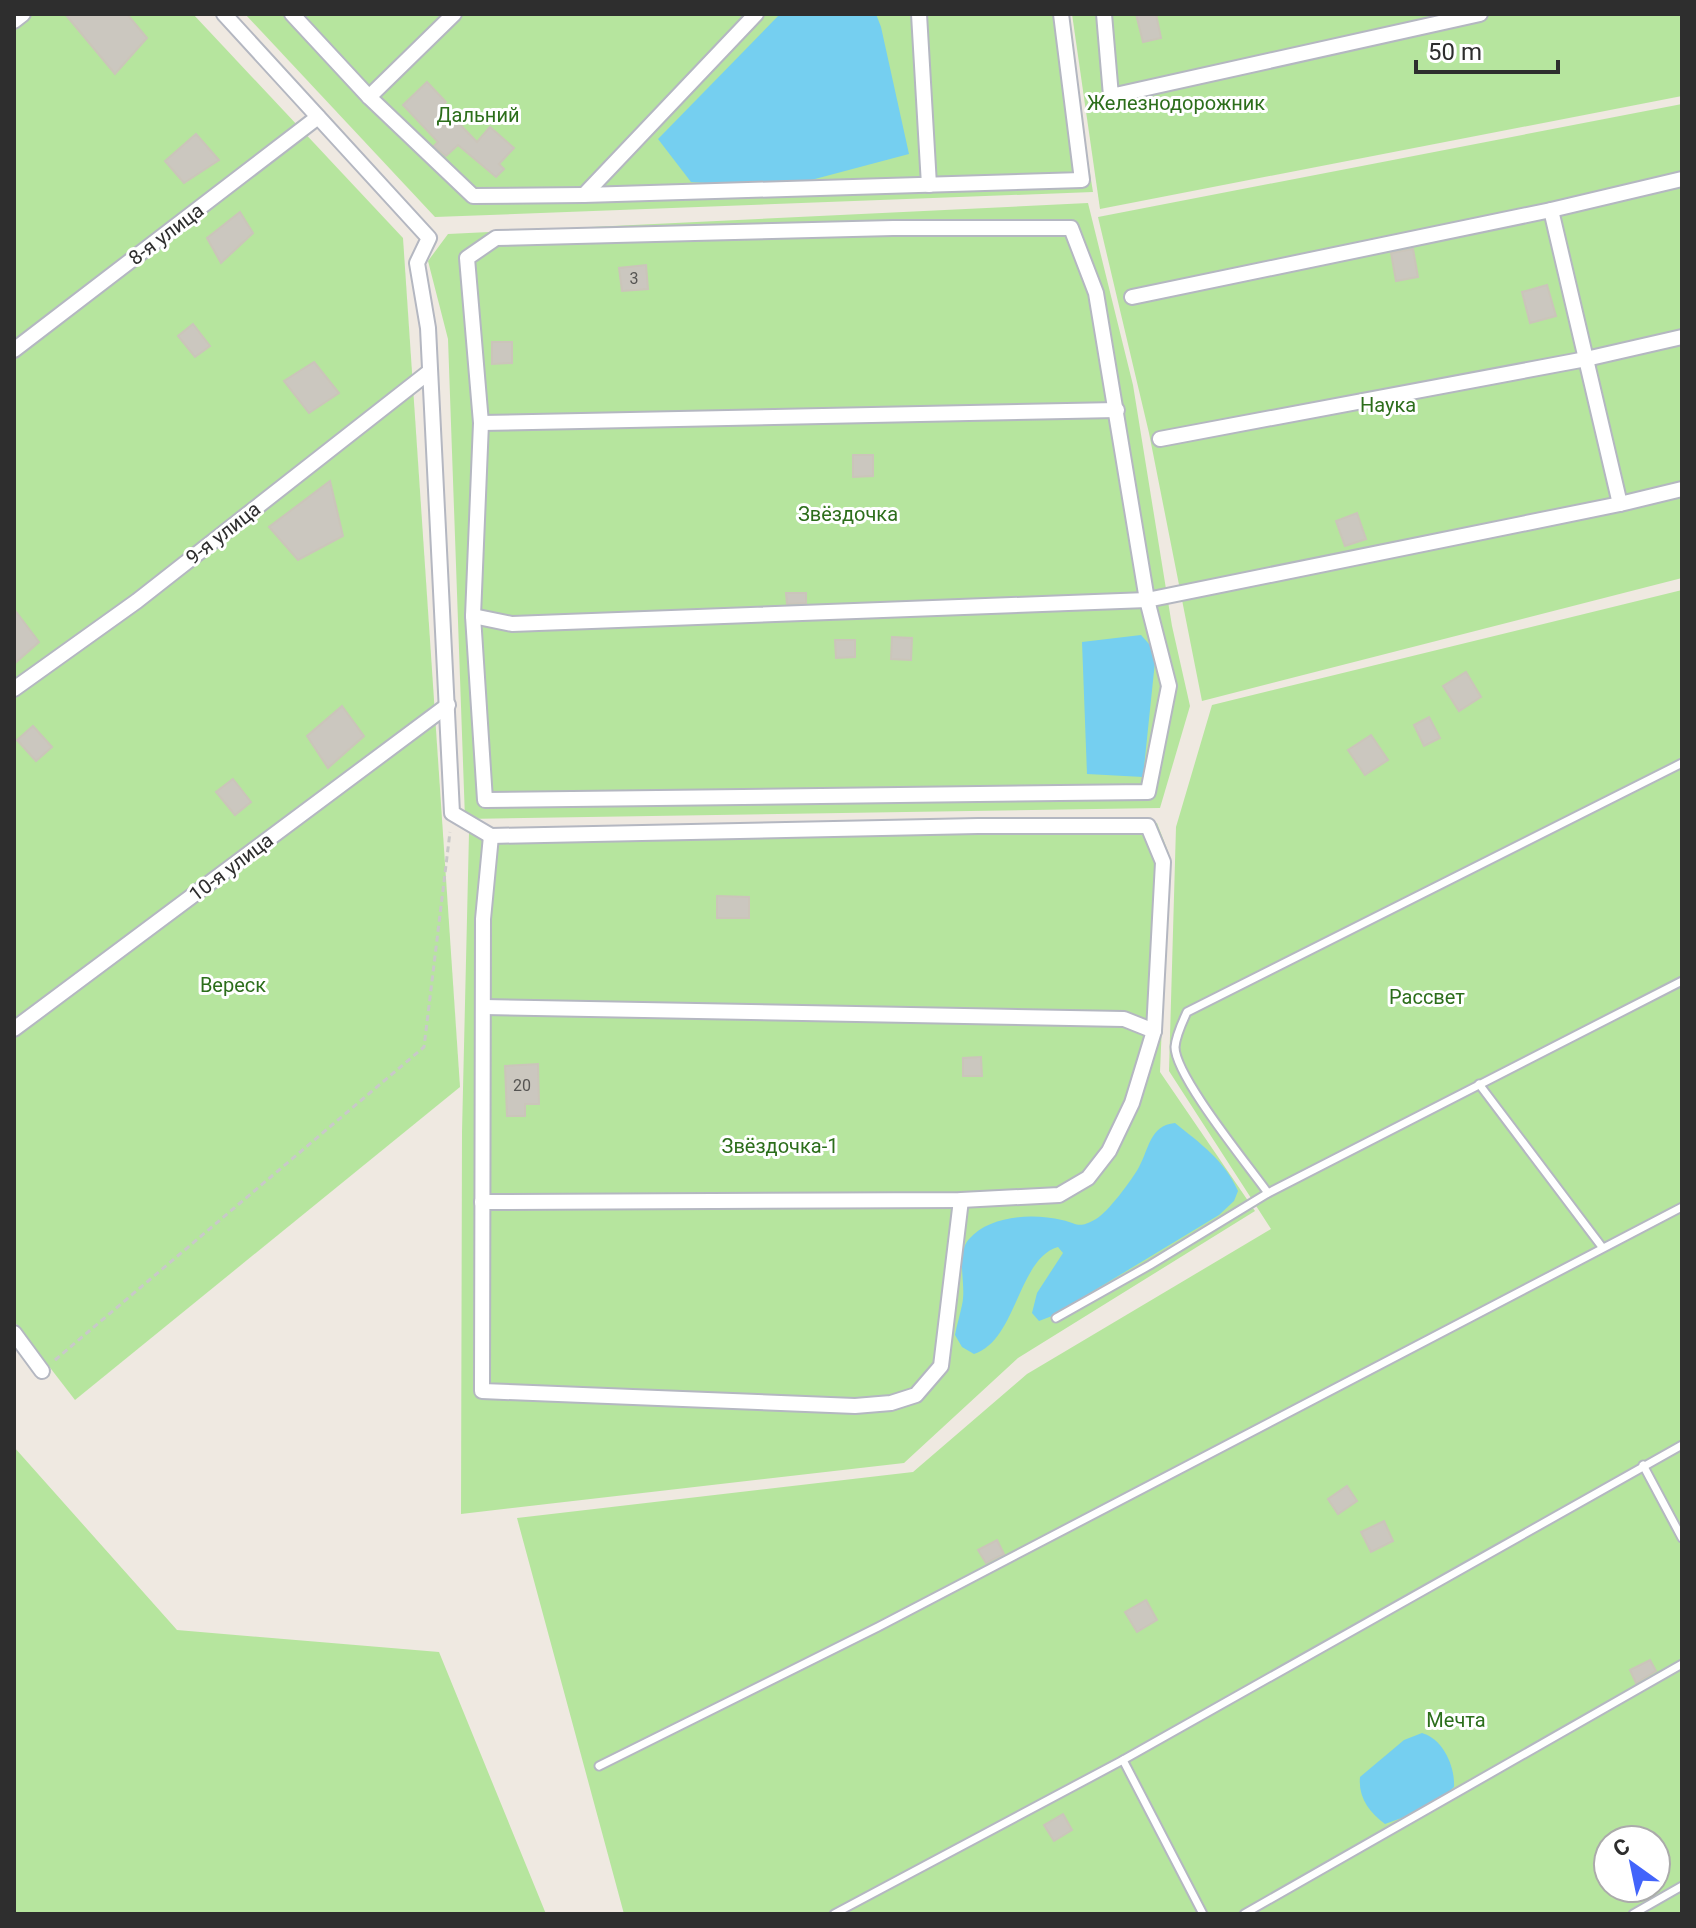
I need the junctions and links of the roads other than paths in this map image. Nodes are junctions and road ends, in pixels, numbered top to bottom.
1 (23, 14) edge
2 (224, 14) edge
3 (292, 14) edge
4 (454, 14) edge
5 (756, 14) edge
6 (919, 14) edge
7 (1061, 14) edge
8 (1104, 14) edge
9 (1480, 14) edge
10 (14, 21) edge
11 (369, 97) junction
12 (318, 117) junction
13 (1682, 179) edge
14 (929, 185) junction
15 (584, 195) junction
16 (1551, 210) junction
17 (1132, 297) dead end
18 (1682, 337) edge
19 (14, 350) edge
20 (1586, 359) junction
21 (429, 372) junction
22 (1117, 410) junction
23 (481, 423) junction
24 (1160, 439) dead end
25 (1682, 489) edge
26 (1620, 504) junction
27 (1147, 600) junction
28 (473, 616) junction
29 (14, 689) edge
30 (448, 705) junction
31 (1682, 763) edge
32 (491, 836) junction
33 (1682, 981) edge
34 (484, 1007) junction
35 (14, 1029) edge
36 (1154, 1031) junction
37 (1479, 1084) junction
38 (1268, 1193) junction
39 (961, 1200) junction
40 (482, 1202) junction
41 (1682, 1207) edge
42 (1602, 1247) junction
43 (1056, 1318) dead end
44 (14, 1333) edge
45 (42, 1371) road end
46 (1682, 1445) edge
47 (1643, 1465) junction
48 (1682, 1538) edge
49 (1682, 1664) edge
50 (1123, 1760) junction
51 (599, 1766) dead end
52 (1682, 1886) edge
53 (834, 1914) edge
54 (1203, 1914) edge
55 (1244, 1914) edge
56 (1633, 1914) edge

1 - 10 street
2 - 12 street
3 - 11 street
4 - 11 street
5 - 15 street
6 - 14 street
7 - 14 street
8 - 9 street
11 - 15 street
12 - 19 street, 8-я улица
12 - 21 street
13 - 16 street
14 - 15 street
16 - 17 street
16 - 20 street
18 - 20 street
20 - 24 street
20 - 26 street
21 - 29 street, 9-я улица
21 - 30 street
22 - 23 street
22 - 23 street
22 - 27 street
23 - 28 street
25 - 26 street
26 - 27 street
27 - 28 street
27 - 28 street
30 - 32 street
30 - 35 street, 10-я улица
31 - 38 lane
32 - 34 street
32 - 36 street
33 - 37 lane
34 - 36 street
34 - 40 street
36 - 39 street
37 - 38 lane
37 - 42 lane
38 - 43 lane
39 - 40 street
39 - 40 street
41 - 42 lane
42 - 51 lane
44 - 45 street
46 - 47 lane
47 - 48 lane
47 - 50 lane
49 - 55 lane
50 - 53 lane
50 - 54 lane
52 - 56 lane

